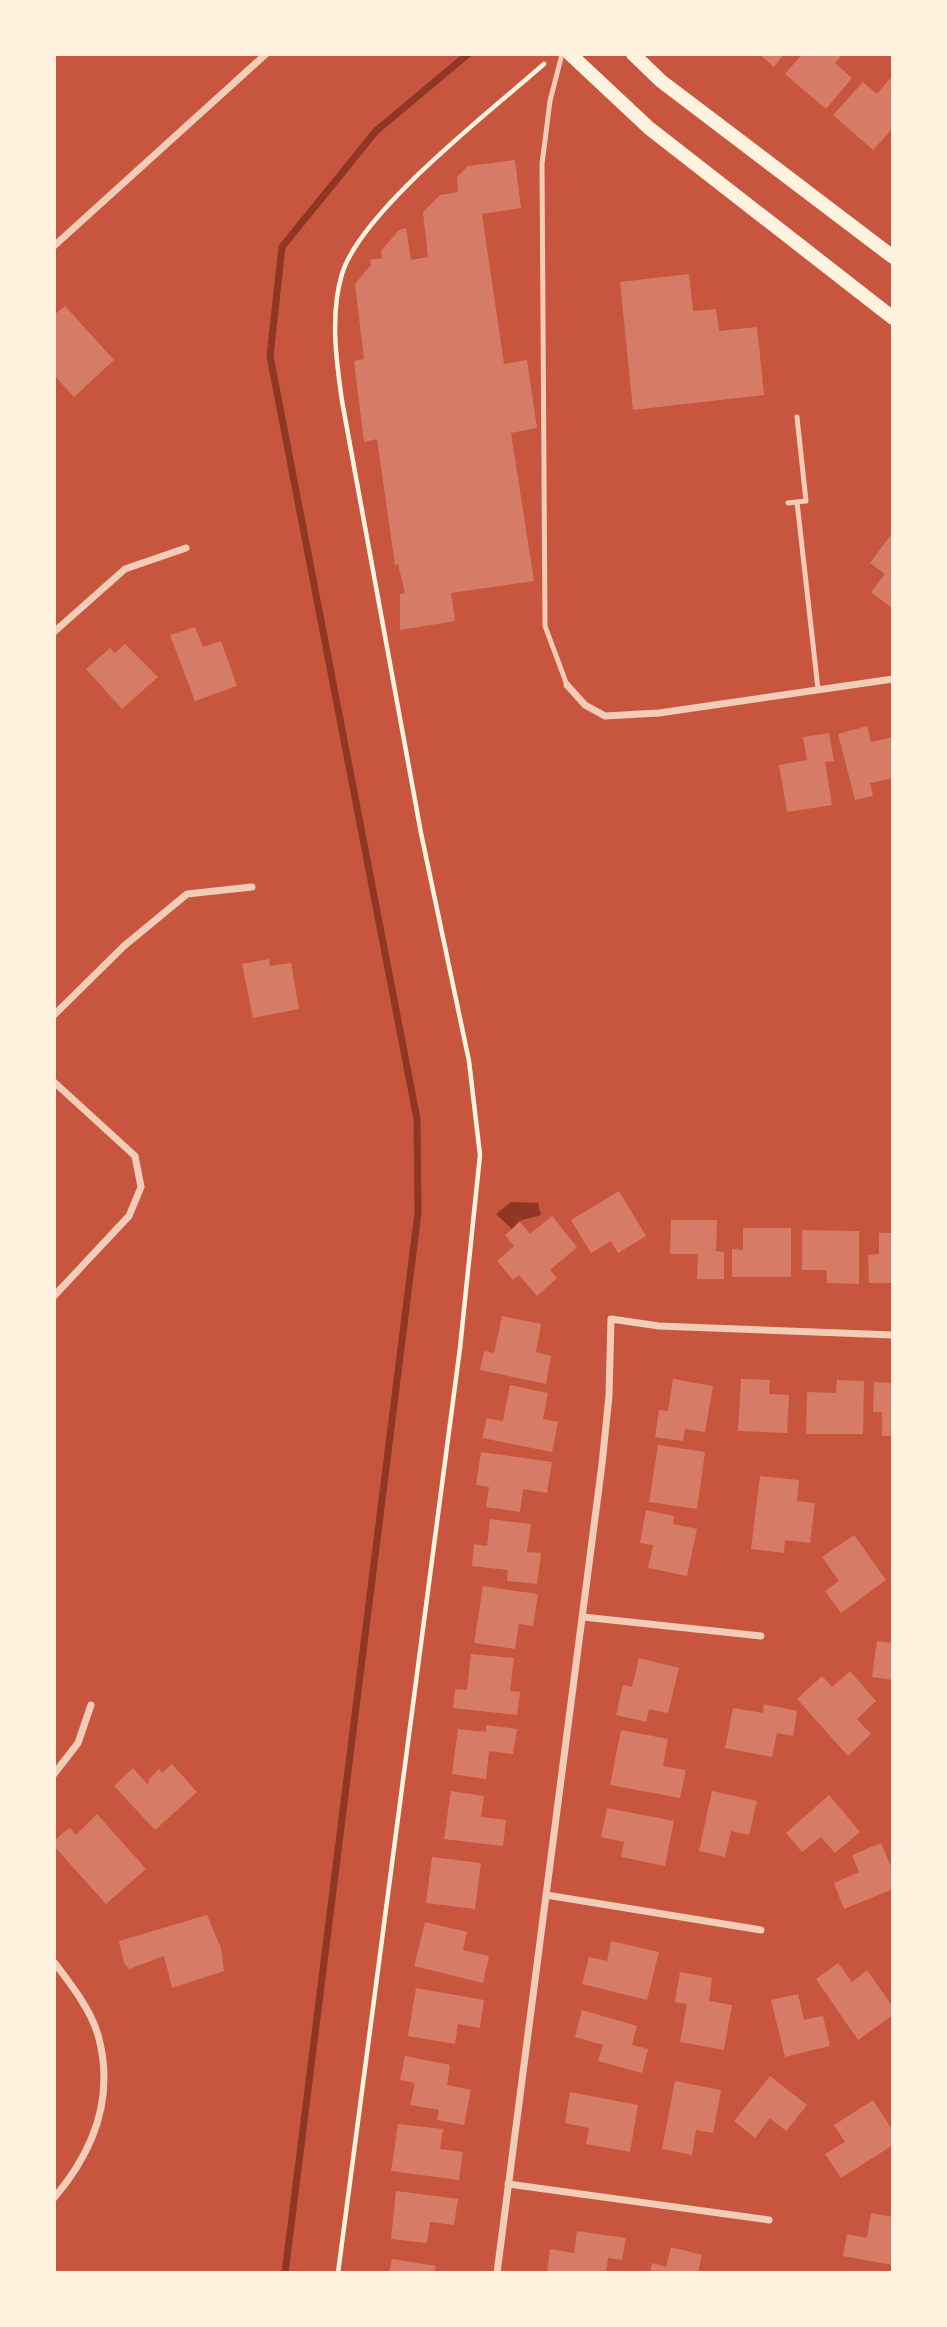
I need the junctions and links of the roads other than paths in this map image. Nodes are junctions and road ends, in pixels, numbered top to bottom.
1 (266, 54) edge
2 (562, 54) edge
3 (570, 54) edge
4 (633, 54) edge
5 (54, 246) edge
6 (893, 257) edge
7 (893, 318) edge
8 (797, 417) dead end
9 (797, 502) junction
10 (788, 503) dead end
11 (186, 548) dead end
12 (54, 632) edge
13 (893, 679) edge
14 (567, 685) joint
15 (818, 689) junction
16 (251, 887) dead end
17 (54, 1015) edge
18 (54, 1082) edge
19 (54, 1296) edge
20 (893, 1335) edge
21 (583, 1617) junction
22 (761, 1636) dead end
23 (91, 1705) dead end
24 (54, 1774) edge
25 (545, 1895) junction
26 (761, 1930) dead end
27 (54, 1962) edge
28 (508, 2184) junction
29 (54, 2198) edge
30 (769, 2220) dead end
31 (497, 2273) edge

1 - 5 street
2 - 14 lane
3 - 7 main road
4 - 6 main road
8 - 9 lane
9 - 10 lane
9 - 15 lane
11 - 12 street
13 - 15 street
14 - 15 street
16 - 17 street
18 - 19 street
20 - 21 street
21 - 22 street
21 - 25 street
23 - 24 street
25 - 26 street
25 - 28 street
27 - 29 street
28 - 30 street
28 - 31 street

